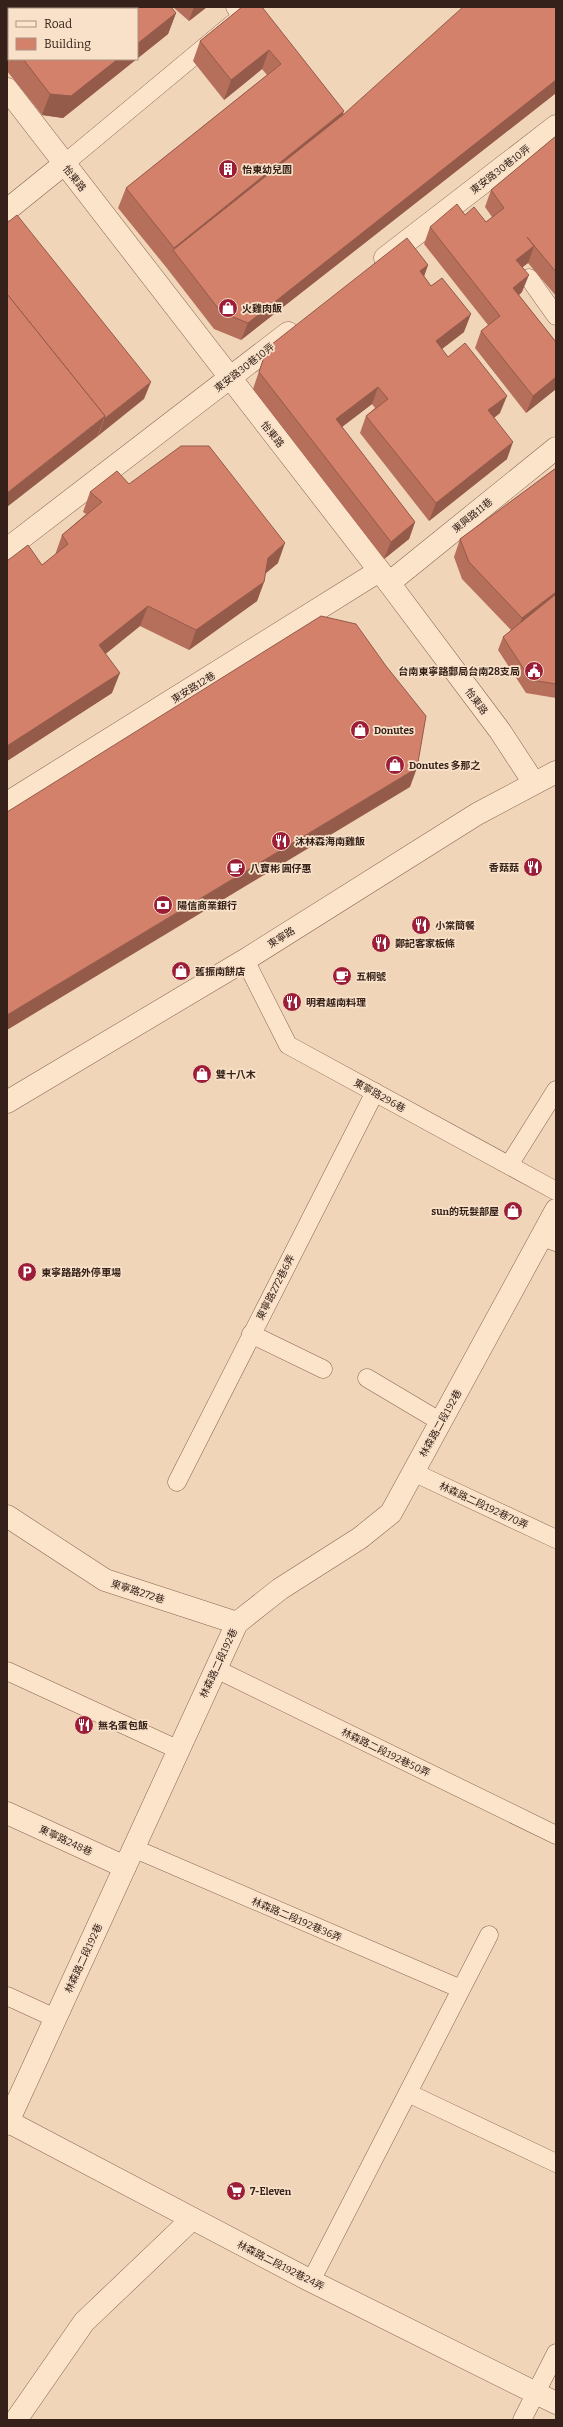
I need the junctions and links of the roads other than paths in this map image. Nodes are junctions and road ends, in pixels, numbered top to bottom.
1 (235, 7) edge
2 (7, 89) edge
3 (556, 126) edge
4 (64, 164) junction
5 (7, 210) edge
6 (368, 272) edge
7 (529, 278) dead end
8 (556, 316) edge
9 (305, 320) edge
10 (229, 378) junction
11 (556, 448) edge
12 (7, 549) edge
13 (384, 577) junction
14 (556, 772) edge
15 (534, 783) junction
16 (7, 803) edge
17 (245, 960) junction
18 (556, 1090) edge
19 (375, 1092) junction
20 (7, 1102) edge
21 (509, 1165) junction
22 (556, 1191) edge
23 (556, 1210) edge
24 (549, 1240) edge
25 (251, 1334) junction
26 (323, 1369) dead end
27 (367, 1378) dead end
28 (441, 1422) junction
29 (413, 1472) junction
30 (177, 1482) dead end
31 (7, 1516) edge
32 (556, 1539) edge
33 (237, 1623) junction
34 (216, 1669) junction
35 (7, 1671) edge
36 (179, 1750) junction
37 (7, 1813) edge
38 (556, 1834) edge
39 (129, 1858) junction
40 (489, 1935) dead end
41 (461, 1989) junction
42 (7, 1996) edge
43 (55, 2018) junction
44 (408, 2093) junction
45 (7, 2122) edge
46 (556, 2163) edge
47 (192, 2220) junction
48 (311, 2282) junction
49 (556, 2354) edge
50 (537, 2392) junction
51 (556, 2403) edge
52 (16, 2420) edge
53 (522, 2420) edge

1 - 4 lane
2 - 4 street, 怡東路
3 - 6 street, 東安路30巷10弄
4 - 5 street
4 - 10 street, 怡東路
7 - 8 lane
9 - 10 street, 東安路30巷10弄
10 - 12 street, 東安路30巷10弄
10 - 13 street, 怡東路
11 - 13 street, 東興路11巷
13 - 15 street, 怡東路
13 - 16 street, 東安路12巷
14 - 15 street, 東寧路
15 - 17 street, 東寧路
17 - 19 lane, 東寧路296巷
17 - 20 street, 東寧路
18 - 21 lane
19 - 21 lane, 東寧路296巷
19 - 25 lane, 東寧路272巷6弄
21 - 22 lane, 東寧路296巷
23 - 24 street, 林森路二段192巷
24 - 28 street, 林森路二段192巷
25 - 26 lane
25 - 30 lane, 東寧路272巷6弄
27 - 28 lane
28 - 29 street, 林森路二段192巷
29 - 32 lane, 林森路二段192巷70弄
29 - 33 street, 林森路二段192巷
31 - 33 street, 東寧路272巷
33 - 34 street, 林森路二段192巷
34 - 36 street, 林森路二段192巷
34 - 38 lane, 林森路二段192巷50弄
35 - 36 lane
36 - 39 street, 林森路二段192巷
37 - 39 street, 東寧路248巷
39 - 41 lane, 林森路二段192巷36弄
39 - 43 street, 林森路二段192巷
40 - 41 lane
41 - 44 lane
42 - 43 lane
43 - 45 street, 林森路二段192巷
44 - 46 lane
44 - 48 lane
45 - 47 street, 林森路二段192巷24弄
47 - 48 street, 林森路二段192巷24弄
47 - 52 street
48 - 50 street, 林森路二段192巷24弄
49 - 50 lane
50 - 51 street, 林森路二段192巷24弄
50 - 53 lane

